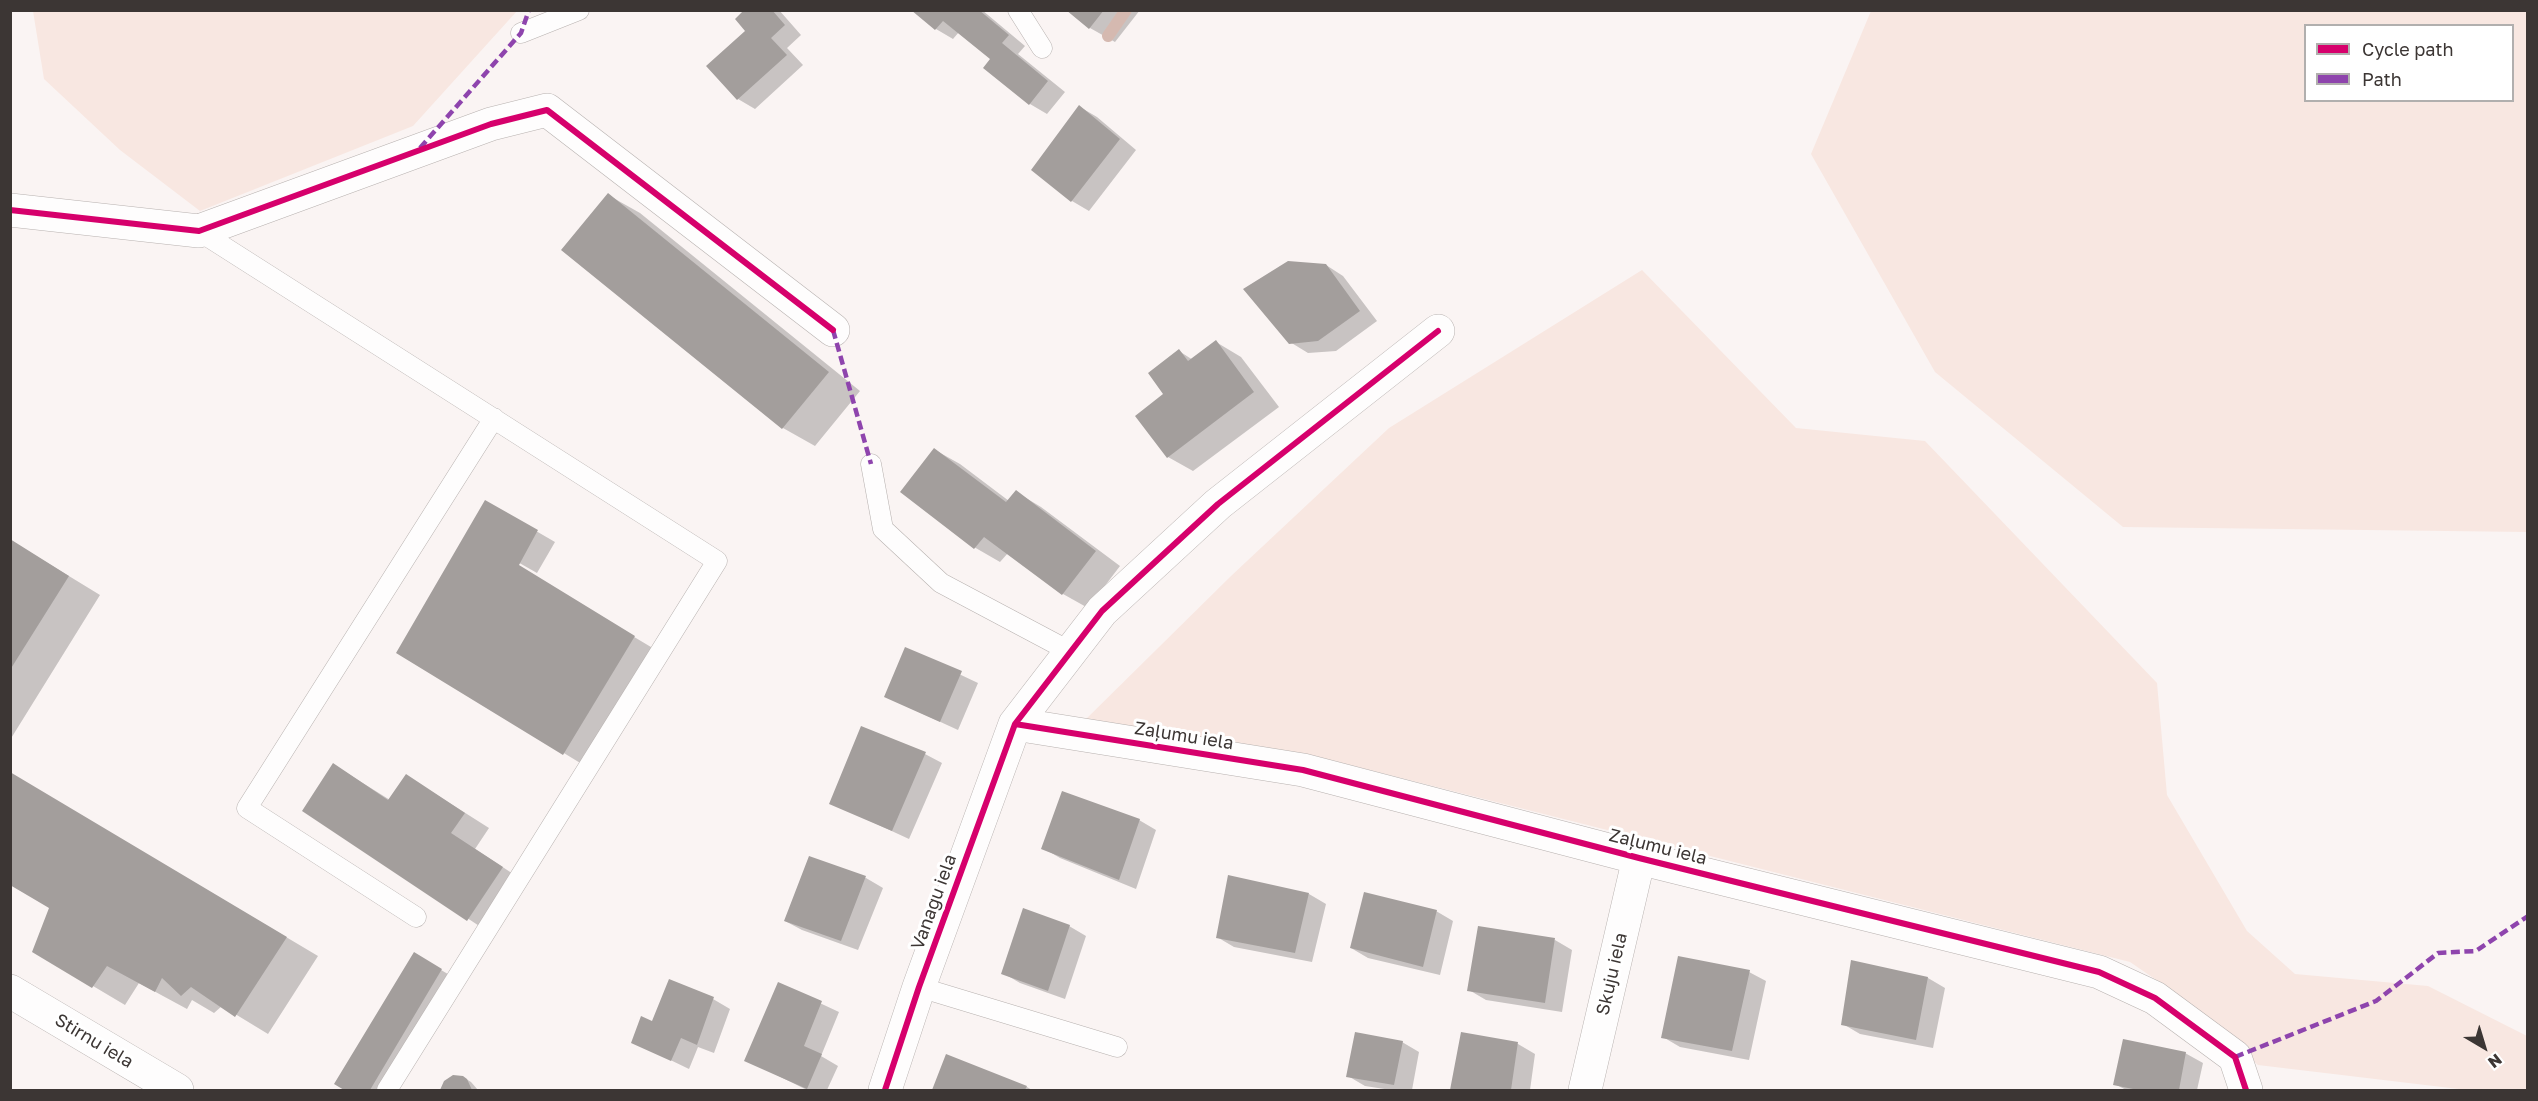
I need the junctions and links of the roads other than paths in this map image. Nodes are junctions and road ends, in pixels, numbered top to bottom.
1 (579, 10) edge
2 (1018, 10) edge
3 (521, 33) dead end
4 (1042, 48) dead end
5 (10, 210) edge
6 (199, 231) junction
7 (833, 330) dead end
8 (1438, 331) dead end
9 (494, 418) junction
10 (871, 464) dead end
11 (1071, 652) junction
12 (1015, 724) junction
13 (1639, 858) junction
14 (416, 917) dead end
15 (919, 987) junction
16 (10, 991) edge
17 (1117, 1047) dead end
18 (177, 1090) edge
19 (387, 1090) edge
20 (885, 1090) edge
21 (1586, 1090) edge
22 (2246, 1090) edge

1 - 3 lane
2 - 4 lane
5 - 6 street
6 - 7 street
6 - 9 lane
8 - 11 street, Vanagu iela
9 - 14 lane
9 - 19 lane
10 - 11 lane
11 - 12 street, Vanagu iela
12 - 13 street, Zaļumu iela
12 - 15 street, Vanagu iela
13 - 21 street, Skuju iela
13 - 22 street, Zaļumu iela
15 - 17 lane
15 - 20 street, Vanagu iela
16 - 18 street, Stirnu iela

